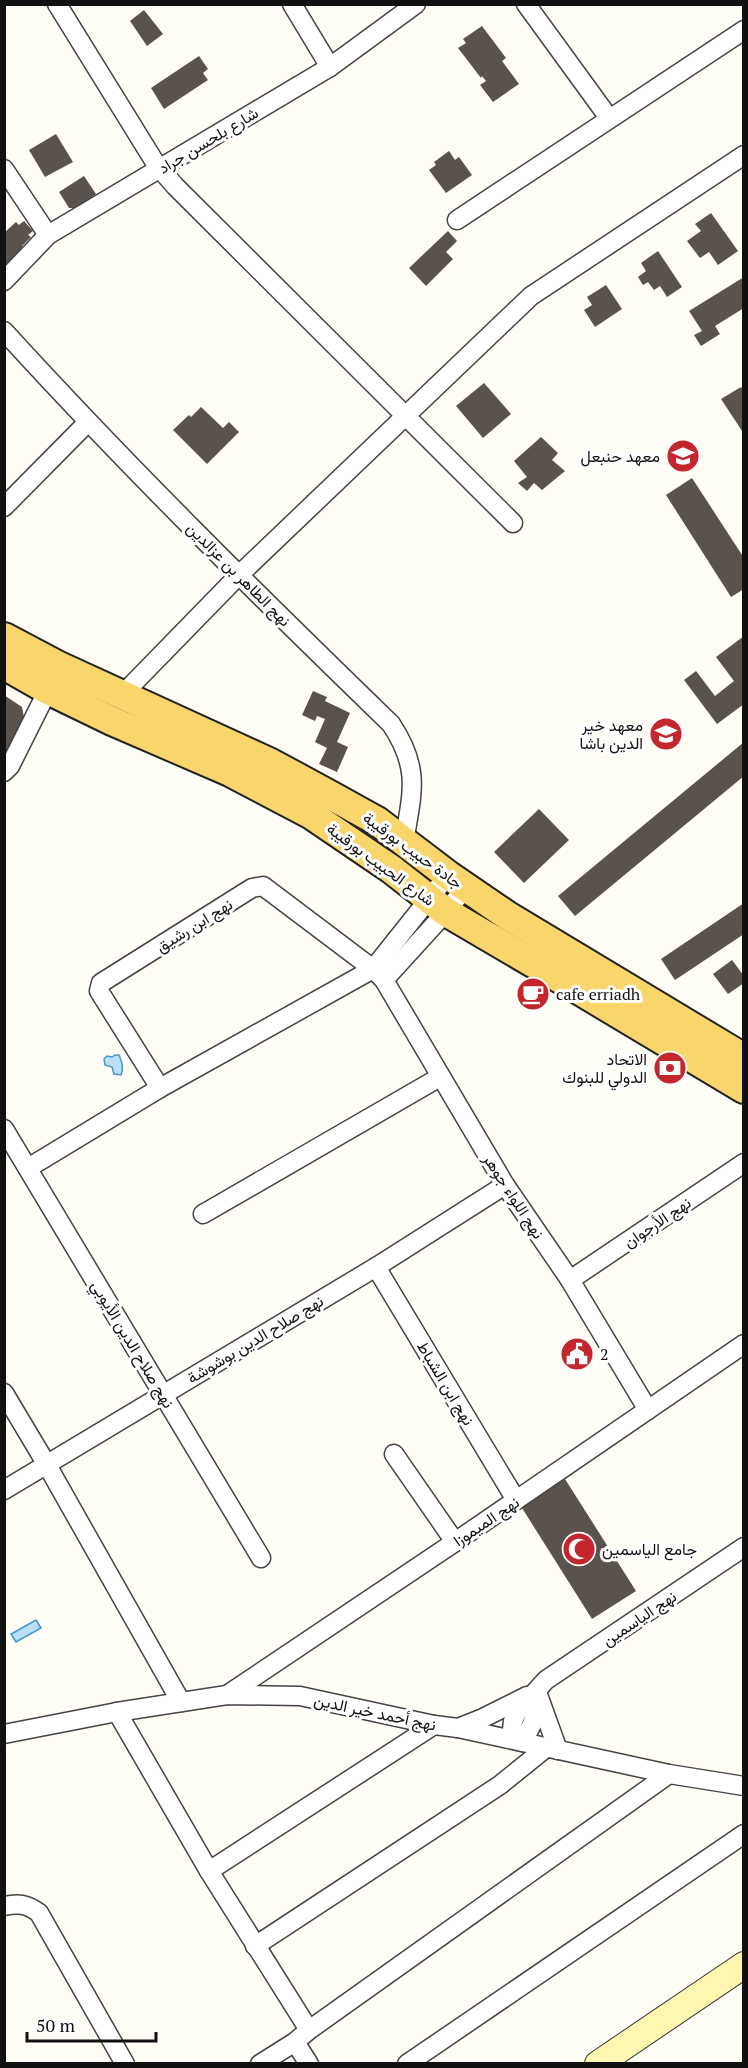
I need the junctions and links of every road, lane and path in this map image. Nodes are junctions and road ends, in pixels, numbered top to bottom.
1 (57, 4) edge
2 (292, 4) edge
3 (416, 4) edge
4 (526, 4) edge
5 (744, 30) edge
6 (330, 68) junction
7 (609, 118) junction
8 (744, 155) edge
9 (4, 169) edge
10 (160, 169) junction
11 (457, 220) dead end
12 (48, 235) junction
13 (4, 281) edge
14 (4, 331) edge
15 (405, 417) junction
16 (88, 422) junction
17 (4, 507) edge
18 (513, 523) dead end
19 (238, 575) junction
20 (4, 637) edge
21 (4, 665) edge
22 (48, 690) junction
23 (122, 695) junction
24 (4, 772) edge
25 (404, 842) junction
26 (456, 882) junction
27 (437, 906) junction
28 (378, 974) junction
29 (744, 1058) edge
30 (440, 1077) junction
31 (160, 1088) junction
32 (744, 1089) edge
33 (4, 1130) edge
34 (744, 1163) edge
35 (28, 1168) junction
36 (505, 1185) junction
37 (203, 1214) dead end
38 (376, 1266) junction
39 (570, 1280) junction
40 (744, 1344) edge
41 (4, 1393) edge
42 (163, 1395) junction
43 (648, 1410) junction
44 (394, 1454) dead end
45 (47, 1465) junction
46 (4, 1490) edge
47 (516, 1500) junction
48 (455, 1542) junction
49 (744, 1547) edge
50 (261, 1558) dead end
51 (537, 1692) junction
52 (227, 1695) junction
53 (181, 1702) junction
54 (117, 1712) junction
55 (434, 1725) junction
56 (458, 1728) junction
57 (4, 1734) edge
58 (517, 1741) junction
59 (553, 1748) junction
60 (669, 1774) junction
61 (744, 1786) edge
62 (744, 1834) edge
63 (209, 1871) junction
64 (4, 1906) edge
65 (255, 1946) junction
66 (744, 1965) edge
67 (302, 2036) junction
68 (125, 2064) edge
69 (260, 2064) edge
70 (309, 2064) edge
71 (407, 2064) edge
72 (597, 2064) edge

1 - 10 street
2 - 6 street
3 - 6 street, شارع بلحسن جراد
4 - 7 street
5 - 7 street
6 - 10 street, شارع بلحسن جراد
7 - 11 street
8 - 15 street
9 - 12 street
10 - 12 street, شارع بلحسن جراد
10 - 15 street
12 - 13 street, شارع بلحسن جراد
14 - 16 street, نهج الطاهر بن عزالدين
15 - 18 street
15 - 19 street
16 - 17 street
16 - 19 street, نهج الطاهر بن عزالدين
19 - 23 street
19 - 25 street, نهج الطاهر بن عزالدين
20 - 23 main road, جادة حبيب بورقيبة
21 - 22 main road, شارع الحبيب بورقيبة
22 - 24 street
22 - 27 main road, شارع الحبيب بورقيبة
23 - 25 main road, جادة حبيب بورقيبة
25 - 26 main road, جادة حبيب بورقيبة
26 - 27 street
26 - 29 main road, جادة حبيب بورقيبة
27 - 28 street
27 - 32 main road, شارع الحبيب بورقيبة
28 - 30 street, نهج اللواء جوهر
28 - 31 street
28 - 31 street, نهج ابن رشيق
30 - 36 street, نهج اللواء جوهر
30 - 37 street
31 - 35 street
33 - 35 street, نهج صلاح الدين الأيوبي
34 - 39 street, نهج الأرجوان
35 - 42 street, نهج صلاح الدين الأيوبي
36 - 38 street, نهج صلاح الدين بوشوشة
36 - 39 street, نهج اللواء جوهر
38 - 42 street, نهج صلاح الدين بوشوشة
38 - 47 street, نهج ابن الشباط
39 - 43 street, نهج اللواء جوهر
40 - 43 street, نهج الميموزا
41 - 45 street
42 - 45 street, نهج صلاح الدين بوشوشة
42 - 50 street, نهج صلاح الدين الأيوبي
43 - 47 street, نهج الميموزا
44 - 48 street
45 - 46 street, نهج صلاح الدين بوشوشة
45 - 53 street
47 - 48 street, نهج الميموزا
48 - 52 street, نهج الميموزا
49 - 51 street, نهج الياسمين
51 - 56 street, نهج الياسمين
51 - 58 street
51 - 59 street
52 - 53 street, نهج أحمد خير الدين
52 - 55 street, نهج أحمد خير الدين
53 - 54 street, نهج أحمد خير الدين
54 - 57 street, نهج أحمد خير الدين
54 - 63 street
55 - 56 street, نهج أحمد خير الدين
55 - 63 street
56 - 58 street, نهج أحمد خير الدين
58 - 59 street, نهج أحمد خير الدين
59 - 60 street, نهج أحمد خير الدين
59 - 65 street
60 - 61 street, نهج أحمد خير الدين
60 - 67 street
62 - 71 street
63 - 65 street
64 - 68 street
65 - 67 street
66 - 72 main road
67 - 69 street
67 - 70 street

